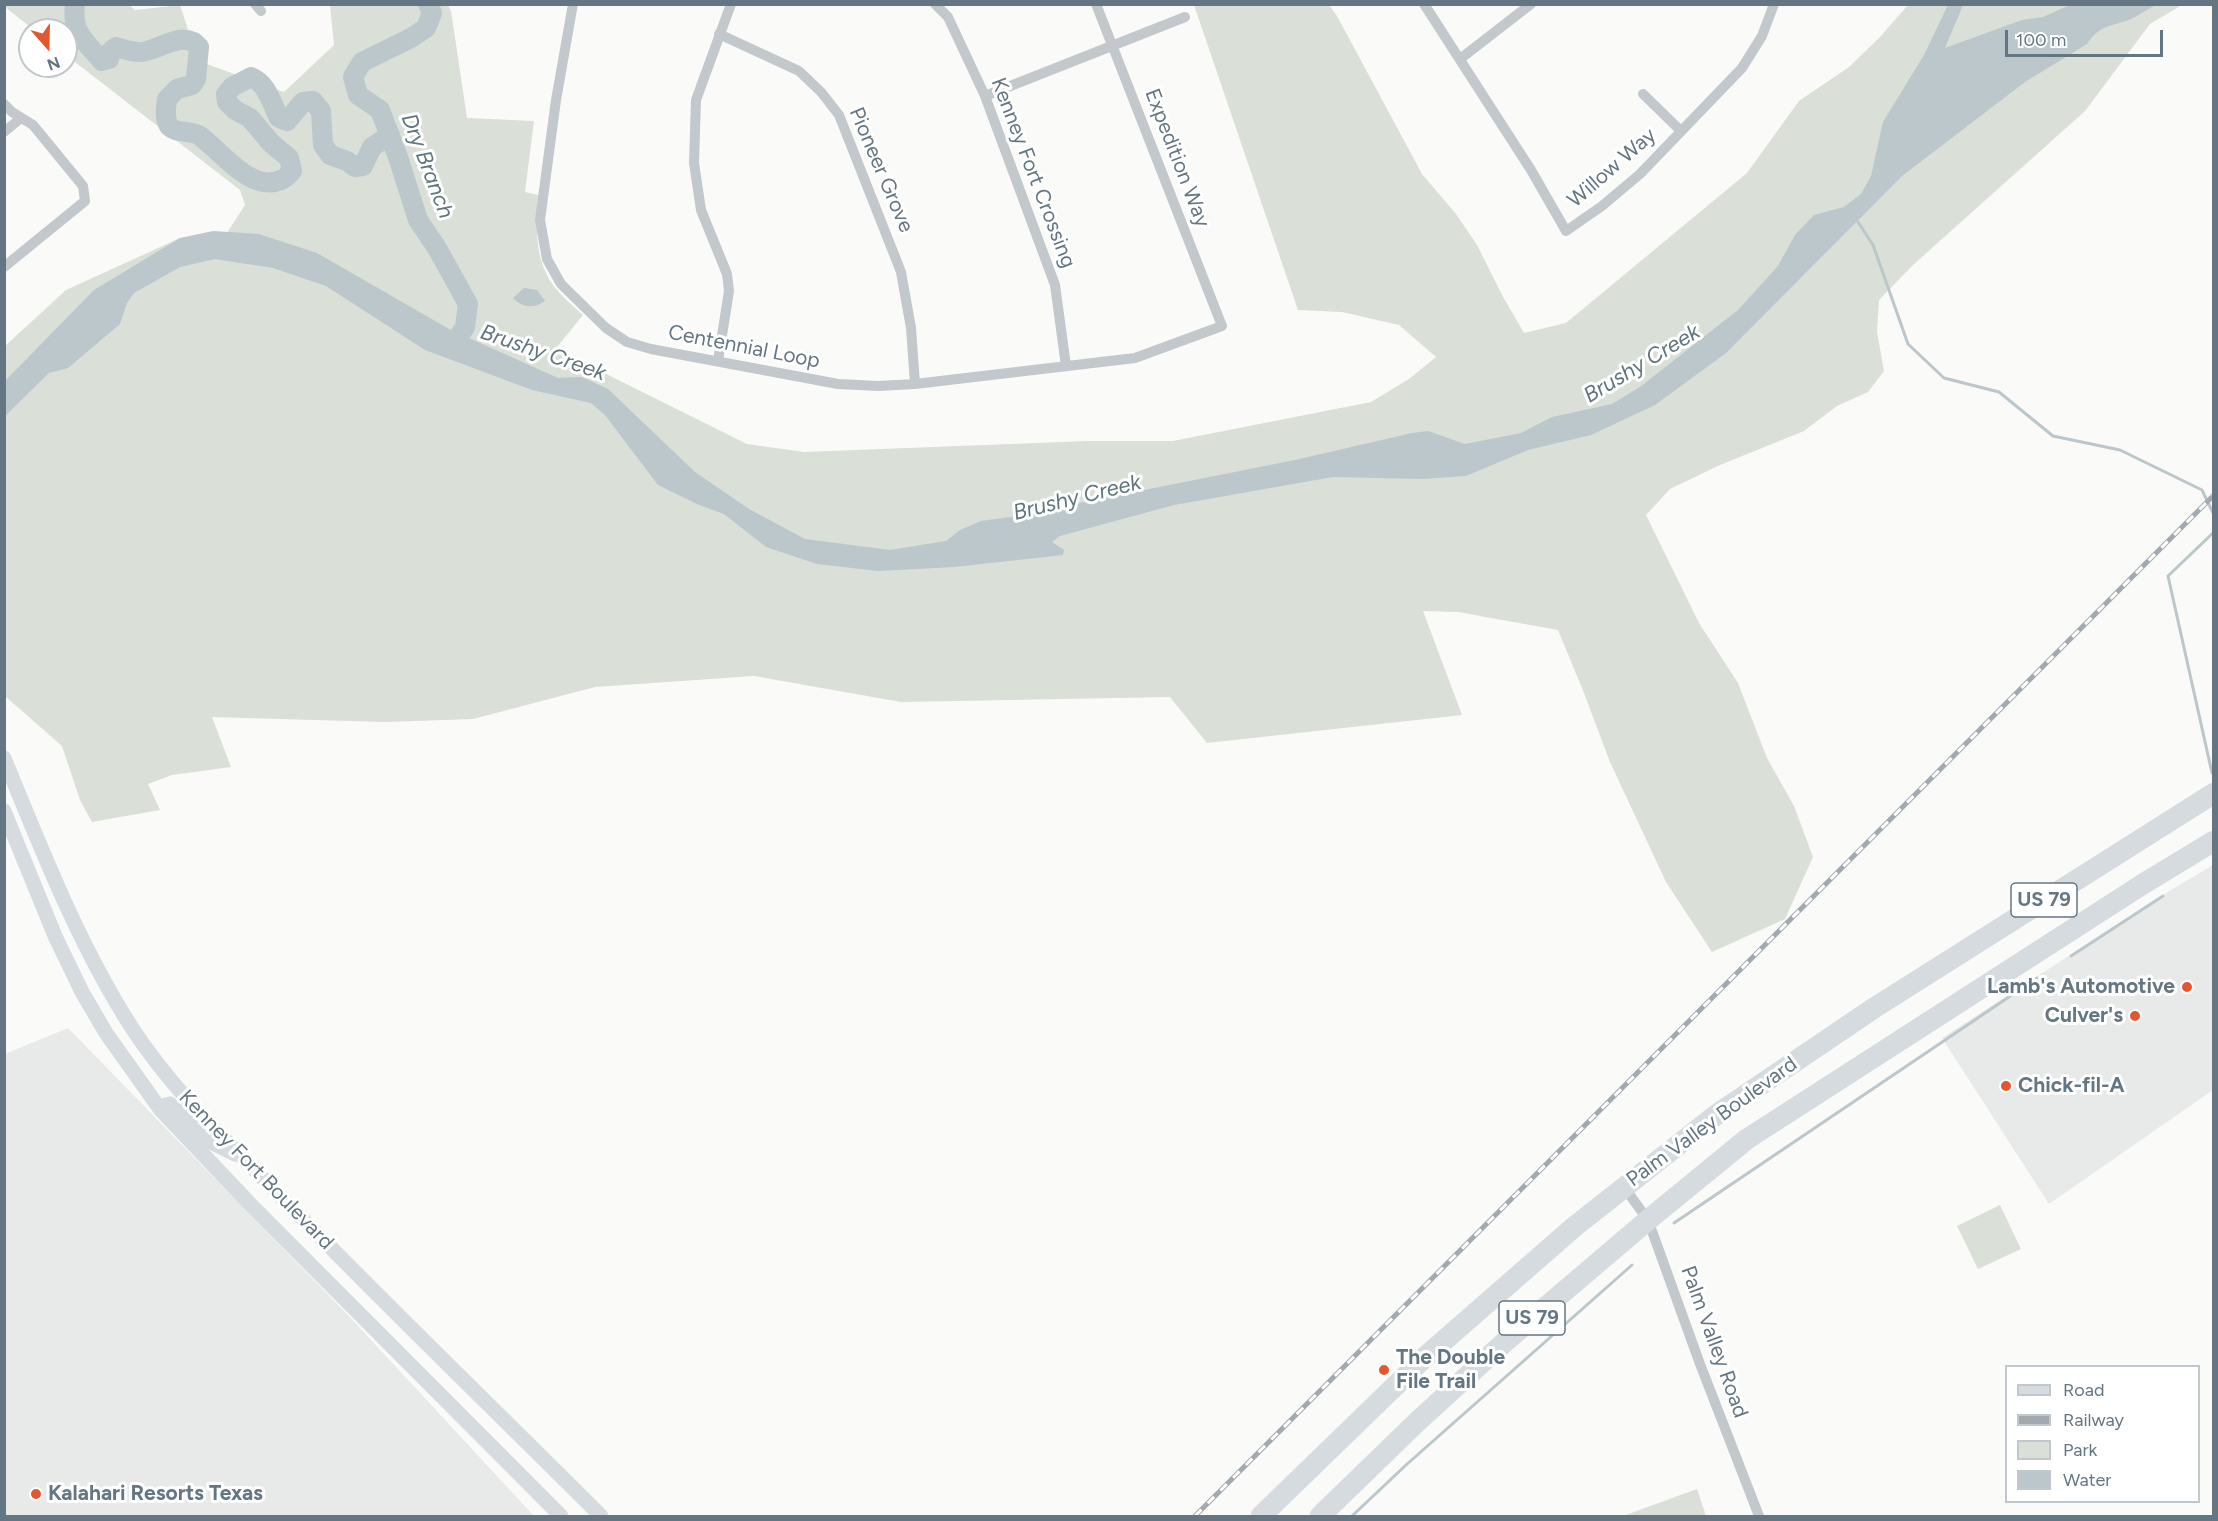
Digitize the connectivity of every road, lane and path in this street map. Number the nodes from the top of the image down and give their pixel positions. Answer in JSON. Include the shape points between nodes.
{"nodes":[{"id":1,"x":573,"y":4,"type":"edge"},
{"id":2,"x":731,"y":4,"type":"edge"},
{"id":3,"x":935,"y":4,"type":"edge"},
{"id":4,"x":1096,"y":4,"type":"edge"},
{"id":5,"x":1424,"y":4,"type":"edge"},
{"id":6,"x":1531,"y":4,"type":"edge"},
{"id":7,"x":1774,"y":4,"type":"edge"},
{"id":8,"x":1185,"y":17,"type":"dead end"},
{"id":9,"x":719,"y":34,"type":"junction"},
{"id":10,"x":1112,"y":45,"type":"junction"},
{"id":11,"x":1460,"y":59,"type":"junction"},
{"id":12,"x":1643,"y":93,"type":"dead end"},
{"id":13,"x":985,"y":96,"type":"junction"},
{"id":14,"x":4,"y":104,"type":"edge"},
{"id":15,"x":21,"y":118,"type":"junction"},
{"id":16,"x":1681,"y":131,"type":"junction"},
{"id":17,"x":4,"y":132,"type":"edge"},
{"id":18,"x":4,"y":267,"type":"edge"},
{"id":19,"x":1222,"y":327,"type":"joint"},
{"id":20,"x":718,"y":361,"type":"junction"},
{"id":21,"x":1066,"y":366,"type":"junction"},
{"id":22,"x":915,"y":384,"type":"junction"},
{"id":23,"x":4,"y":758,"type":"edge"},
{"id":24,"x":2214,"y":793,"type":"edge"},
{"id":25,"x":6,"y":815,"type":"edge"},
{"id":26,"x":2214,"y":841,"type":"edge"},
{"id":27,"x":160,"y":1109,"type":"junction"},
{"id":28,"x":245,"y":1160,"type":"junction"},
{"id":29,"x":1624,"y":1187,"type":"junction"},
{"id":30,"x":1648,"y":1220,"type":"junction"},
{"id":31,"x":561,"y":1516,"type":"edge"},
{"id":32,"x":601,"y":1516,"type":"edge"},
{"id":33,"x":1261,"y":1516,"type":"edge"},
{"id":34,"x":1320,"y":1516,"type":"edge"},
{"id":35,"x":1759,"y":1516,"type":"edge"}],
"edges":[{"from":1,"to":20,"type":"street","name":"Centennial Loop","via":[[540,220],[547,259],[561,284],[606,328],[627,342]]},
{"from":2,"to":9,"type":"street"},
{"from":3,"to":13,"type":"street","name":"Kenney Fort Crossing","via":[[948,17]]},
{"from":4,"to":10,"type":"street","name":"Expedition Way"},
{"from":5,"to":11,"type":"street","name":"Willow Way"},
{"from":6,"to":11,"type":"street"},
{"from":7,"to":16,"type":"street","name":"Willow Way","via":[[1762,36],[1742,68]]},
{"from":8,"to":10,"type":"street"},
{"from":9,"to":20,"type":"street","via":[[696,100],[694,163],[701,210],[727,274],[727,309]]},
{"from":9,"to":22,"type":"street","name":"Pioneer Grove","via":[[798,71],[839,115],[901,272]]},
{"from":10,"to":13,"type":"street"},
{"from":10,"to":19,"type":"street","name":"Expedition Way"},
{"from":11,"to":16,"type":"street","name":"Willow Way","via":[[1566,231],[1640,174]]},
{"from":12,"to":16,"type":"street"},
{"from":13,"to":21,"type":"street","name":"Kenney Fort Crossing","via":[[1055,285]]},
{"from":14,"to":15,"type":"street"},
{"from":15,"to":17,"type":"street"},
{"from":15,"to":18,"type":"street","via":[[33,125],[82,186],[85,201]]},
{"from":19,"to":21,"type":"street","name":"Centennial Loop","via":[[1135,358]]},
{"from":20,"to":22,"type":"street","name":"Centennial Loop","via":[[838,384]]},
{"from":21,"to":22,"type":"street","name":"Centennial Loop"},
{"from":23,"to":28,"type":"main road","name":"Kenney Fort Boulevard","via":[[103,981],[173,1084]]},
{"from":24,"to":29,"type":"highway","name":"Palm Valley Boulevard","number":"US 79","via":[[1865,1015],[1716,1115]]},
{"from":25,"to":27,"type":"main road","name":"Kenney Fort Boulevard","via":[[82,992]]},
{"from":26,"to":30,"type":"highway","name":"Palm Valley Boulevard","number":"US 79","via":[[1747,1139]]},
{"from":27,"to":28,"type":"main road","via":[[166,1105],[176,1108],[205,1139]]},
{"from":27,"to":31,"type":"main road","name":"Kenney Fort Boulevard"},
{"from":28,"to":32,"type":"main road","name":"Kenney Fort Boulevard"},
{"from":29,"to":30,"type":"street","name":"Palm Valley Road"},
{"from":29,"to":33,"type":"highway","name":"Palm Valley Boulevard","number":"US 79","via":[[1424,1358]]},
{"from":30,"to":34,"type":"highway","name":"Palm Valley Boulevard","number":"US 79","via":[[1475,1368]]},
{"from":30,"to":35,"type":"street","name":"Palm Valley Road"}]}
